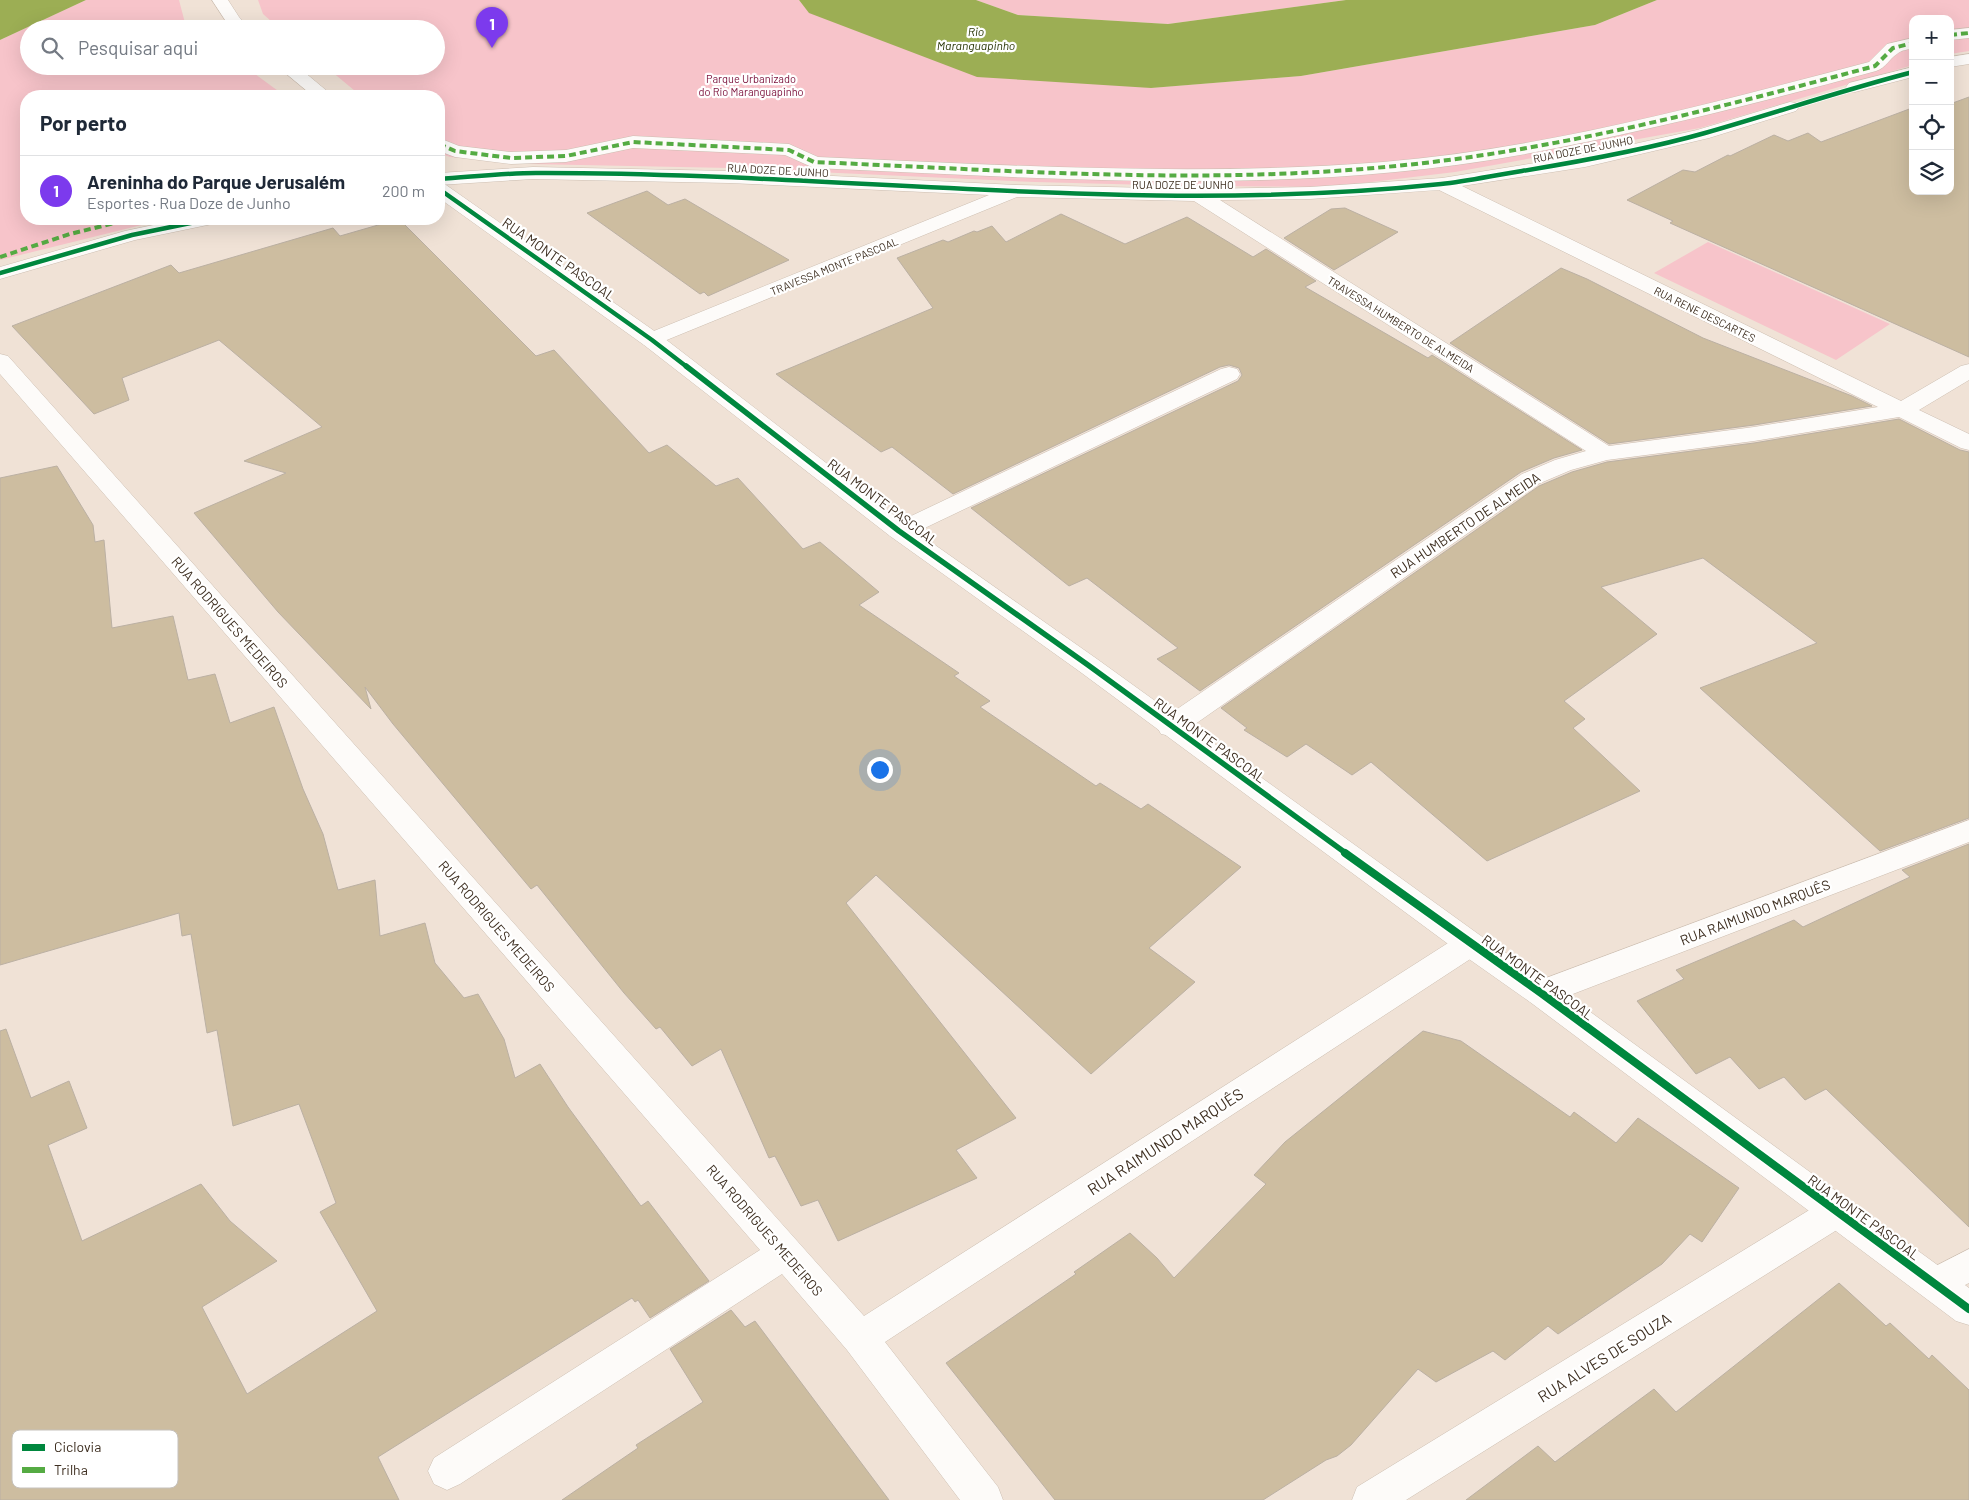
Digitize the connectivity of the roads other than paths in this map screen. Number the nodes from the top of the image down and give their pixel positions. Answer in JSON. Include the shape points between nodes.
{"nodes":[{"id":1,"x":220,"y":0,"type":"edge"},
{"id":2,"x":232,"y":20,"type":"edge"},
{"id":3,"x":1969,"y":33,"type":"edge"},
{"id":4,"x":1954,"y":35,"type":"edge"},
{"id":5,"x":1909,"y":44,"type":"edge"},
{"id":6,"x":1969,"y":59,"type":"edge"},
{"id":7,"x":1954,"y":61,"type":"edge"},
{"id":8,"x":1909,"y":73,"type":"edge"},
{"id":9,"x":297,"y":75,"type":"edge"},
{"id":10,"x":316,"y":90,"type":"edge"},
{"id":11,"x":445,"y":147,"type":"edge"},
{"id":12,"x":445,"y":179,"type":"edge"},
{"id":13,"x":1442,"y":184,"type":"junction"},
{"id":14,"x":1016,"y":191,"type":"junction"},
{"id":15,"x":445,"y":192,"type":"edge"},
{"id":16,"x":1198,"y":195,"type":"junction"},
{"id":17,"x":107,"y":225,"type":"edge"},
{"id":18,"x":181,"y":225,"type":"edge"},
{"id":19,"x":0,"y":257,"type":"edge"},
{"id":20,"x":0,"y":273,"type":"edge"},
{"id":21,"x":652,"y":340,"type":"junction"},
{"id":22,"x":0,"y":361,"type":"edge"},
{"id":23,"x":1969,"y":372,"type":"edge"},
{"id":24,"x":1229,"y":374,"type":"dead end"},
{"id":25,"x":1902,"y":410,"type":"junction"},
{"id":26,"x":1969,"y":443,"type":"edge"},
{"id":27,"x":1605,"y":453,"type":"junction"},
{"id":28,"x":899,"y":531,"type":"junction"},
{"id":29,"x":1171,"y":727,"type":"junction"},
{"id":30,"x":1969,"y":831,"type":"edge"},
{"id":31,"x":1470,"y":944,"type":"junction"},
{"id":32,"x":1541,"y":993,"type":"junction"},
{"id":33,"x":1836,"y":1212,"type":"junction"},
{"id":34,"x":785,"y":1253,"type":"junction"},
{"id":35,"x":1969,"y":1265,"type":"edge"},
{"id":36,"x":1935,"y":1284,"type":"junction"},
{"id":37,"x":1969,"y":1309,"type":"edge"},
{"id":38,"x":860,"y":1338,"type":"junction"},
{"id":39,"x":448,"y":1471,"type":"dead end"},
{"id":40,"x":984,"y":1500,"type":"edge"},
{"id":41,"x":1371,"y":1500,"type":"edge"}],
"edges":[{"from":1,"to":2,"type":"street"},
{"from":3,"to":4,"type":"street"},
{"from":5,"to":11,"type":"street","via":[[1893,48],[1875,66],[1685,116],[1465,158],[1359,168],[1237,175],[1121,175],[814,162],[788,150],[633,142],[566,156],[511,158],[455,151]]},
{"from":6,"to":7,"type":"street"},
{"from":8,"to":13,"type":"street","name":"RUA DOZE DE JUNHO","via":[[1702,134],[1585,160]]},
{"from":9,"to":10,"type":"street"},
{"from":12,"to":14,"type":"street","name":"RUA DOZE DE JUNHO","via":[[552,173],[729,177]]},
{"from":13,"to":16,"type":"street","name":"RUA DOZE DE JUNHO","via":[[1310,193]]},
{"from":13,"to":25,"type":"street","name":"RUA RENE DESCARTES"},
{"from":14,"to":16,"type":"street","name":"RUA DOZE DE JUNHO"},
{"from":14,"to":21,"type":"street","name":"TRAVESSA MONTE PASCOAL"},
{"from":15,"to":21,"type":"street","name":"RUA MONTE PASCOAL"},
{"from":16,"to":27,"type":"street","name":"TRAVESSA HUMBERTO DE ALMEIDA"},
{"from":17,"to":19,"type":"street"},
{"from":18,"to":20,"type":"street","via":[[132,235]]},
{"from":21,"to":28,"type":"street","name":"RUA MONTE PASCOAL"},
{"from":22,"to":34,"type":"street","name":"RUA RODRIGUES MEDEIROS"},
{"from":23,"to":25,"type":"street","name":"RUA HUMBERTO DE ALMEIDA"},
{"from":24,"to":28,"type":"street"},
{"from":25,"to":26,"type":"street","name":"RUA RENE DESCARTES"},
{"from":25,"to":27,"type":"street","name":"RUA HUMBERTO DE ALMEIDA","via":[[1754,434]]},
{"from":27,"to":29,"type":"street","name":"RUA HUMBERTO DE ALMEIDA","via":[[1562,465],[1530,479]]},
{"from":28,"to":29,"type":"street","name":"RUA MONTE PASCOAL"},
{"from":29,"to":31,"type":"street","name":"RUA MONTE PASCOAL"},
{"from":30,"to":32,"type":"street","name":"RUA RAIMUNDO MARQUÊS"},
{"from":31,"to":32,"type":"street","name":"RUA MONTE PASCOAL"},
{"from":31,"to":38,"type":"street","name":"RUA RAIMUNDO MARQUÊS"},
{"from":32,"to":33,"type":"street","name":"RUA MONTE PASCOAL"},
{"from":33,"to":36,"type":"street","name":"RUA MONTE PASCOAL"},
{"from":33,"to":41,"type":"street","name":"RUA ALVES DE SOUZA"},
{"from":34,"to":38,"type":"street","name":"RUA RODRIGUES MEDEIROS"},
{"from":34,"to":39,"type":"street"},
{"from":35,"to":36,"type":"street"},
{"from":36,"to":37,"type":"street","name":"RUA MONTE PASCOAL"},
{"from":38,"to":40,"type":"street","name":"RUA RODRIGUES MEDEIROS"}]}
